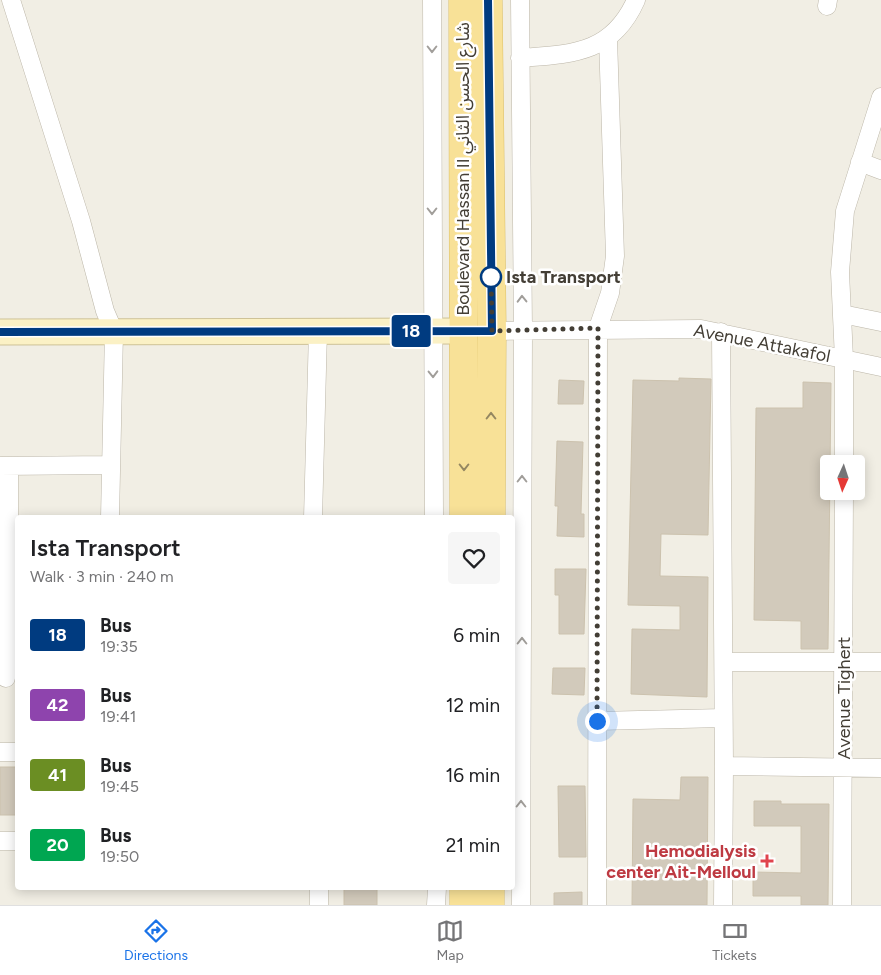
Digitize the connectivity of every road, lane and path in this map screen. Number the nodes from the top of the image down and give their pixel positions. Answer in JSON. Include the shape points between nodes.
{"nodes":[{"id":1,"x":11,"y":0,"type":"edge"},
{"id":2,"x":432,"y":0,"type":"edge"},
{"id":3,"x":462,"y":0,"type":"edge"},
{"id":4,"x":488,"y":0,"type":"edge"},
{"id":5,"x":520,"y":0,"type":"edge"},
{"id":6,"x":636,"y":0,"type":"edge"},
{"id":7,"x":608,"y":38,"type":"junction"},
{"id":8,"x":520,"y":58,"type":"junction"},
{"id":9,"x":881,"y":97,"type":"edge"},
{"id":10,"x":860,"y":162,"type":"junction"},
{"id":11,"x":881,"y":170,"type":"edge"},
{"id":12,"x":842,"y":314,"type":"junction"},
{"id":13,"x":881,"y":322,"type":"edge"},
{"id":14,"x":598,"y":328,"type":"junction"},
{"id":15,"x":318,"y":331,"type":"junction"},
{"id":16,"x":432,"y":331,"type":"junction"},
{"id":17,"x":464,"y":331,"type":"junction"},
{"id":18,"x":492,"y":331,"type":"junction"},
{"id":19,"x":523,"y":331,"type":"junction"},
{"id":20,"x":0,"y":332,"type":"edge"},
{"id":21,"x":114,"y":332,"type":"junction"},
{"id":22,"x":721,"y":332,"type":"junction"},
{"id":23,"x":844,"y":359,"type":"junction"},
{"id":24,"x":881,"y":366,"type":"edge"},
{"id":25,"x":844,"y":455,"type":"edge"},
{"id":26,"x":110,"y":465,"type":"junction"},
{"id":27,"x":4,"y":466,"type":"edge"},
{"id":28,"x":844,"y":500,"type":"edge"},
{"id":29,"x":110,"y":515,"type":"edge"},
{"id":30,"x":313,"y":515,"type":"edge"},
{"id":31,"x":434,"y":515,"type":"edge"},
{"id":32,"x":464,"y":515,"type":"edge"},
{"id":33,"x":491,"y":515,"type":"edge"},
{"id":34,"x":9,"y":618,"type":"edge"},
{"id":35,"x":724,"y":662,"type":"junction"},
{"id":36,"x":844,"y":662,"type":"junction"},
{"id":37,"x":881,"y":662,"type":"edge"},
{"id":38,"x":8,"y":678,"type":"edge"},
{"id":39,"x":723,"y":718,"type":"junction"},
{"id":40,"x":597,"y":721,"type":"junction"},
{"id":41,"x":0,"y":752,"type":"edge"},
{"id":42,"x":15,"y":752,"type":"edge"},
{"id":43,"x":724,"y":766,"type":"junction"},
{"id":44,"x":843,"y":768,"type":"junction"},
{"id":45,"x":881,"y":768,"type":"edge"},
{"id":46,"x":0,"y":841,"type":"edge"},
{"id":47,"x":15,"y":841,"type":"edge"},
{"id":48,"x":319,"y":890,"type":"edge"},
{"id":49,"x":437,"y":890,"type":"edge"},
{"id":50,"x":464,"y":890,"type":"edge"},
{"id":51,"x":490,"y":890,"type":"edge"},
{"id":52,"x":319,"y":905,"type":"edge"},
{"id":53,"x":436,"y":905,"type":"edge"},
{"id":54,"x":464,"y":905,"type":"edge"},
{"id":55,"x":490,"y":905,"type":"edge"},
{"id":56,"x":521,"y":905,"type":"edge"},
{"id":57,"x":597,"y":905,"type":"edge"},
{"id":58,"x":723,"y":905,"type":"edge"},
{"id":59,"x":842,"y":905,"type":"edge"}],
"edges":[{"from":1,"to":21,"type":"street"},
{"from":2,"to":16,"type":"street","one_way":true},
{"from":3,"to":17,"type":"main road","name":"Boulevard Hassan II شارع الحسن الثاني"},
{"from":4,"to":18,"type":"main road","name":"Boulevard Hassan II شارع الحسن الثاني"},
{"from":5,"to":8,"type":"street"},
{"from":6,"to":7,"type":"street","via":[[627,20]]},
{"from":7,"to":8,"type":"street","via":[[575,54]]},
{"from":7,"to":14,"type":"street","via":[[615,256],[610,293]]},
{"from":19,"to":8,"type":"street","one_way":true},
{"from":9,"to":10,"type":"street"},
{"from":10,"to":11,"type":"street"},
{"from":10,"to":12,"type":"street","via":[[845,211],[840,272]]},
{"from":12,"to":13,"type":"street"},
{"from":12,"to":23,"type":"street"},
{"from":14,"to":19,"type":"street","name":"Avenue Attakafol"},
{"from":14,"to":22,"type":"street","name":"Avenue Attakafol"},
{"from":14,"to":40,"type":"street"},
{"from":15,"to":16,"type":"street"},
{"from":15,"to":21,"type":"street"},
{"from":15,"to":30,"type":"street"},
{"from":16,"to":17,"type":"street"},
{"from":16,"to":31,"type":"street","one_way":true},
{"from":17,"to":18,"type":"main road"},
{"from":17,"to":32,"type":"main road","name":"Boulevard Hassan II شارع الحسن الثاني","one_way":true},
{"from":18,"to":19,"type":"street","name":"Avenue Attakafol"},
{"from":33,"to":18,"type":"main road","name":"Boulevard Hassan II شارع الحسن الثاني","one_way":true},
{"from":56,"to":19,"type":"street","one_way":true},
{"from":20,"to":21,"type":"street"},
{"from":21,"to":26,"type":"street"},
{"from":22,"to":23,"type":"street","name":"Avenue Attakafol"},
{"from":22,"to":35,"type":"street"},
{"from":23,"to":24,"type":"street","name":"Avenue Attakafol"},
{"from":23,"to":25,"type":"street"},
{"from":26,"to":27,"type":"street"},
{"from":26,"to":29,"type":"street"},
{"from":27,"to":34,"type":"street"},
{"from":28,"to":36,"type":"street","name":"Avenue Tighert"},
{"from":34,"to":38,"type":"street"},
{"from":35,"to":36,"type":"street"},
{"from":35,"to":39,"type":"street"},
{"from":36,"to":37,"type":"street"},
{"from":36,"to":44,"type":"street","name":"Avenue Tighert"},
{"from":39,"to":40,"type":"street"},
{"from":39,"to":43,"type":"street"},
{"from":40,"to":57,"type":"street"},
{"from":41,"to":42,"type":"street"},
{"from":43,"to":44,"type":"street"},
{"from":43,"to":58,"type":"street"},
{"from":44,"to":45,"type":"street"},
{"from":44,"to":59,"type":"street","name":"Avenue Tighert"},
{"from":46,"to":47,"type":"street"},
{"from":48,"to":52,"type":"street"},
{"from":49,"to":53,"type":"street"},
{"from":50,"to":54,"type":"main road"},
{"from":51,"to":55,"type":"main road"}]}
